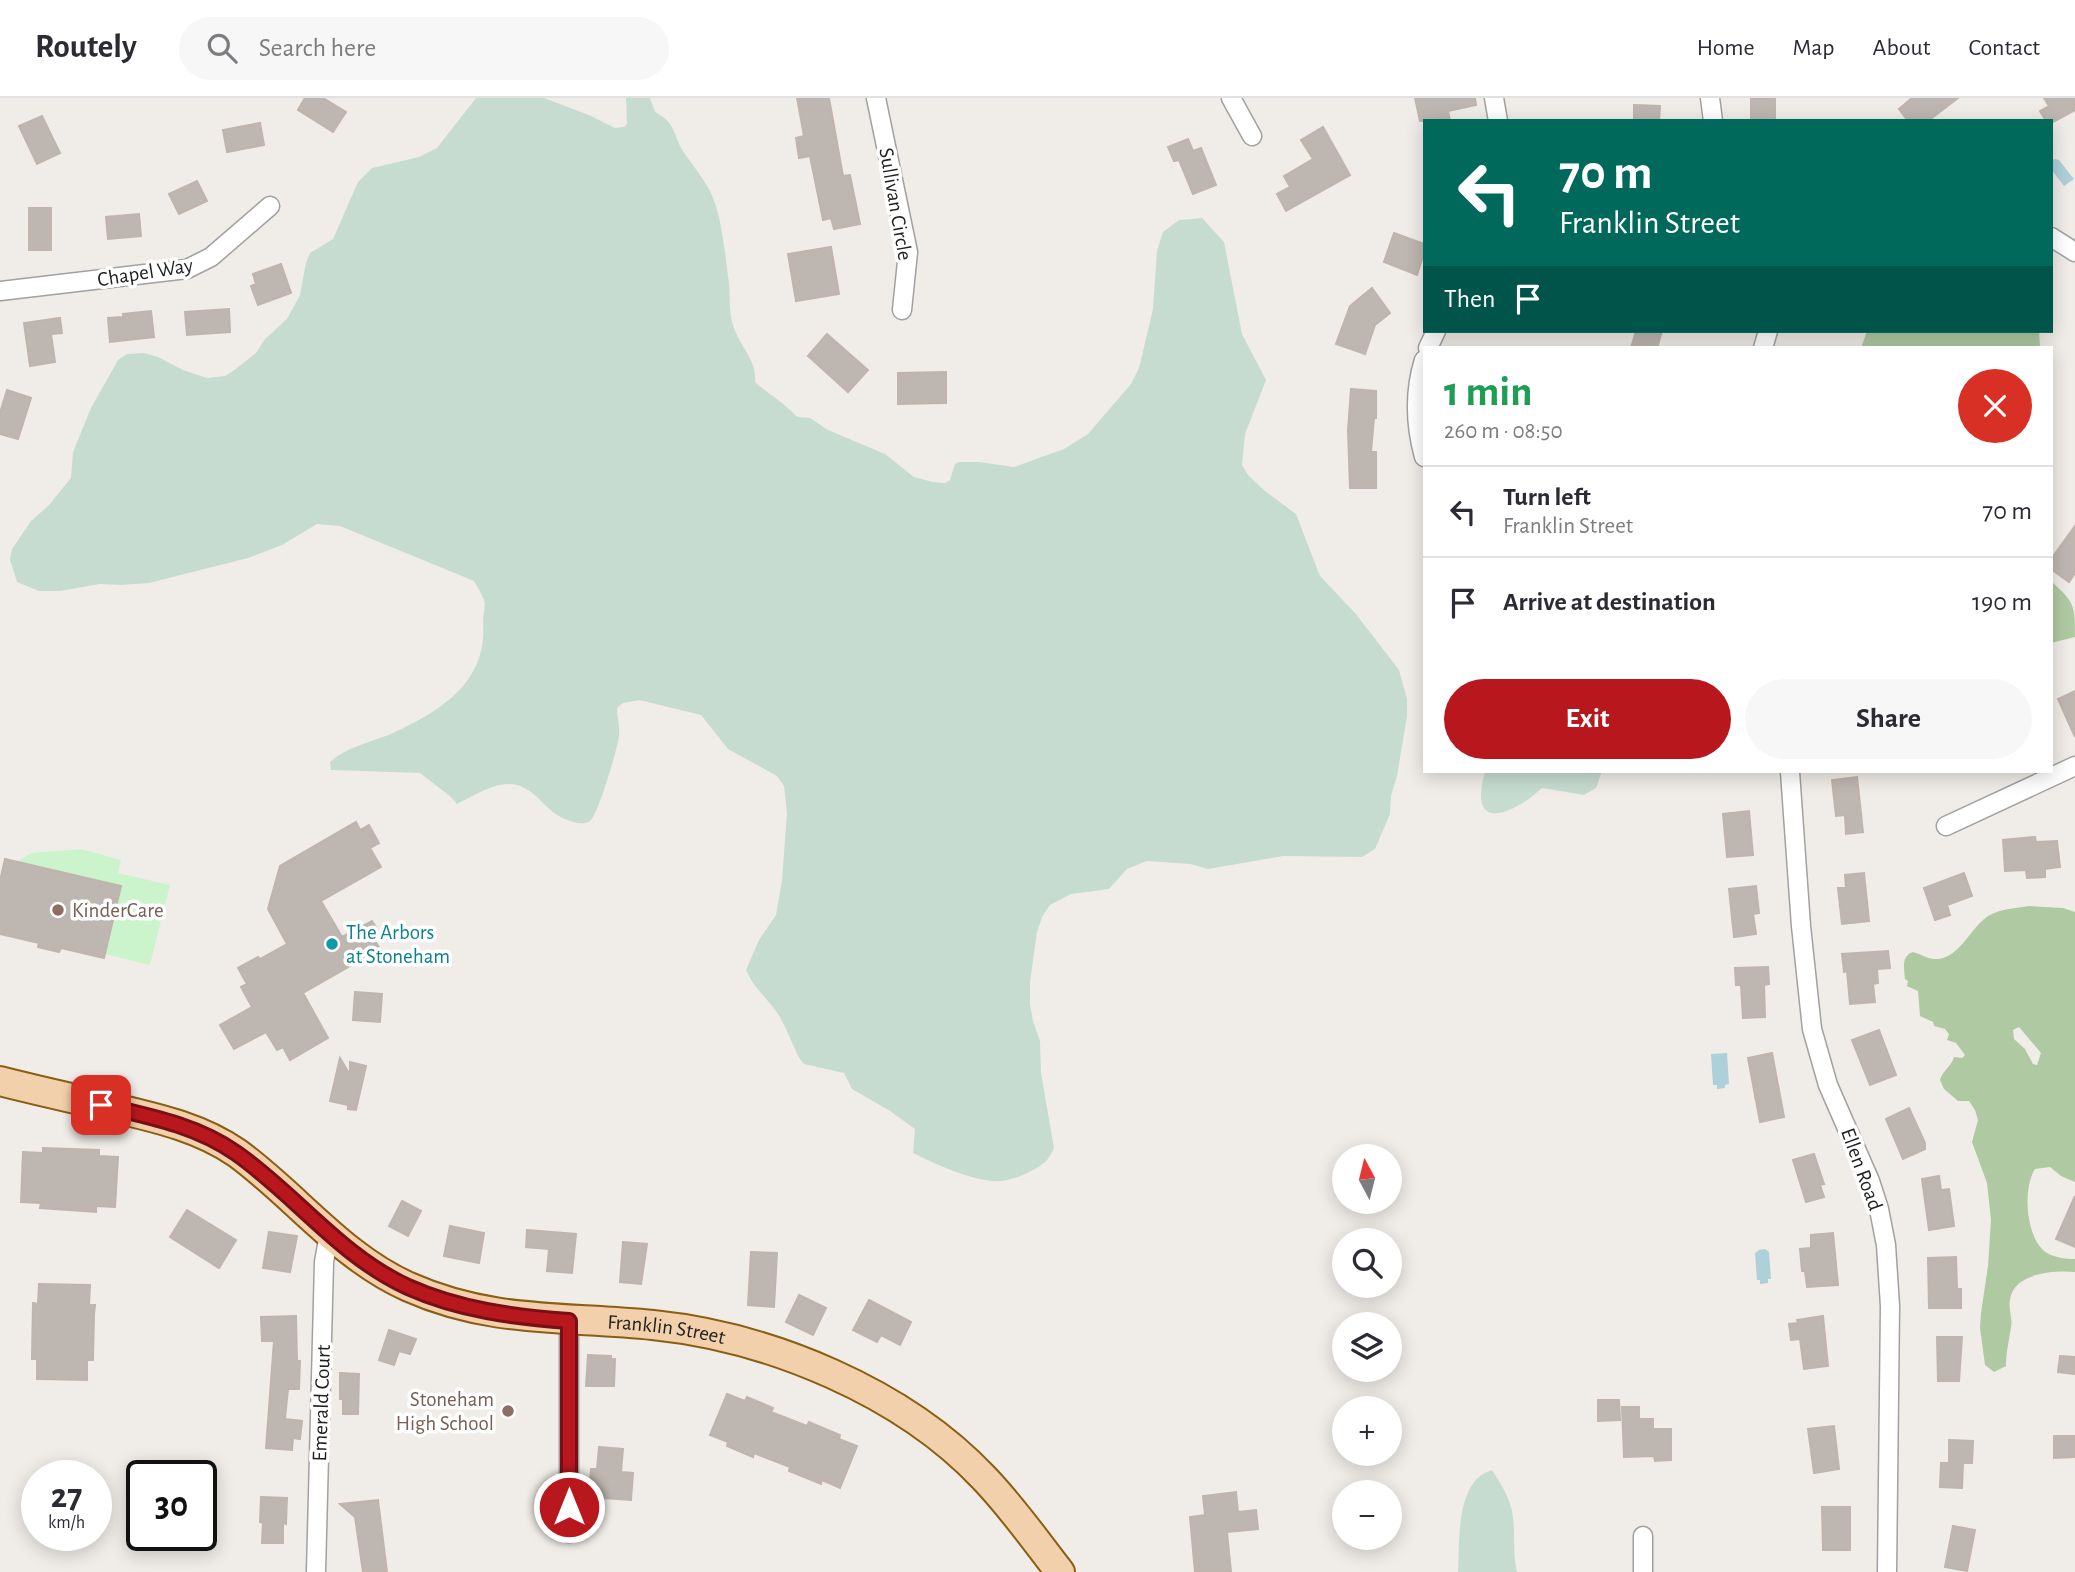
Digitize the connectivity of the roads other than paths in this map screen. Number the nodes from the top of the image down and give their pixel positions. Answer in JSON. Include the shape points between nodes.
{"nodes":[{"id":1,"x":876,"y":98,"type":"edge"},
{"id":2,"x":1231,"y":98,"type":"edge"},
{"id":3,"x":1494,"y":98,"type":"edge"},
{"id":4,"x":1710,"y":98,"type":"edge"},
{"id":5,"x":1498,"y":119,"type":"edge"},
{"id":6,"x":1713,"y":119,"type":"edge"},
{"id":7,"x":1252,"y":136,"type":"dead end"},
{"id":8,"x":270,"y":206,"type":"dead end"},
{"id":9,"x":2053,"y":238,"type":"edge"},
{"id":10,"x":2075,"y":253,"type":"edge"},
{"id":11,"x":0,"y":290,"type":"edge"},
{"id":12,"x":902,"y":310,"type":"dead end"},
{"id":13,"x":1423,"y":365,"type":"edge"},
{"id":14,"x":1423,"y":453,"type":"edge"},
{"id":15,"x":2075,"y":766,"type":"edge"},
{"id":16,"x":1790,"y":773,"type":"edge"},
{"id":17,"x":1946,"y":826,"type":"dead end"},
{"id":18,"x":0,"y":1081,"type":"edge"},
{"id":19,"x":329,"y":1234,"type":"junction"},
{"id":20,"x":569,"y":1321,"type":"junction"},
{"id":21,"x":569,"y":1534,"type":"dead end"},
{"id":22,"x":1643,"y":1536,"type":"dead end"},
{"id":23,"x":316,"y":1572,"type":"edge"},
{"id":24,"x":1060,"y":1572,"type":"edge"},
{"id":25,"x":1643,"y":1572,"type":"edge"},
{"id":26,"x":1887,"y":1572,"type":"edge"}],
"edges":[{"from":1,"to":12,"type":"street","name":"Sullivan Circle","via":[[907,247]]},
{"from":2,"to":7,"type":"street"},
{"from":3,"to":5,"type":"street"},
{"from":4,"to":6,"type":"street"},
{"from":8,"to":11,"type":"street","name":"Chapel Way","via":[[211,257],[187,270]]},
{"from":9,"to":10,"type":"street"},
{"from":13,"to":14,"type":"street","via":[[1417,407]]},
{"from":15,"to":17,"type":"street"},
{"from":16,"to":26,"type":"street","name":"Ellen Road","via":[[1812,1029],[1828,1086],[1873,1188],[1885,1245],[1890,1306]]},
{"from":18,"to":19,"type":"main road","name":"Franklin Street","via":[[199,1132],[252,1165]]},
{"from":19,"to":20,"type":"main road","name":"Franklin Street","via":[[408,1287],[489,1312]]},
{"from":19,"to":23,"type":"street","name":"Emerald Court","via":[[324,1262]]},
{"from":20,"to":21,"type":"street"},
{"from":20,"to":24,"type":"main road","name":"Franklin Street","via":[[653,1325],[727,1339],[793,1359],[871,1394],[909,1416],[966,1460]]},
{"from":22,"to":25,"type":"street"}]}
